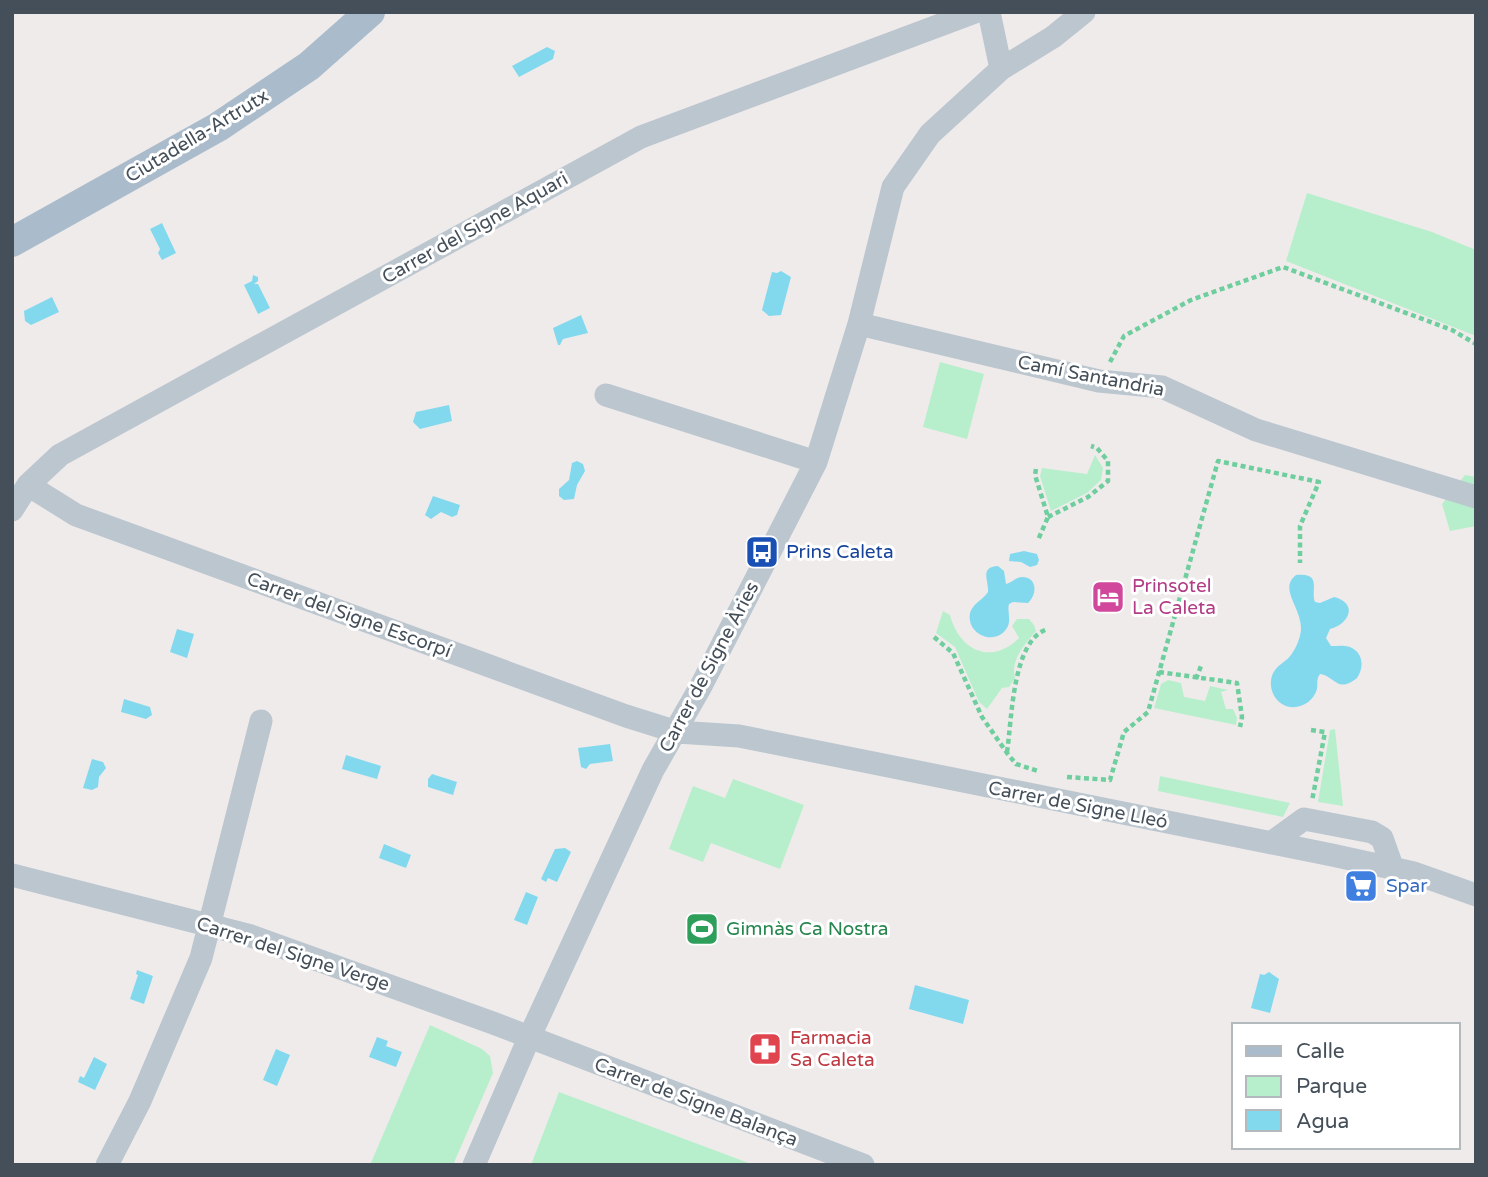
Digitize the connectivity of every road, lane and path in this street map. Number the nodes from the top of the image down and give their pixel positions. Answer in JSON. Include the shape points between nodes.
{"nodes":[{"id":1,"x":370,"y":12,"type":"edge"},
{"id":2,"x":975,"y":12,"type":"edge"},
{"id":3,"x":989,"y":12,"type":"edge"},
{"id":4,"x":1084,"y":12,"type":"edge"},
{"id":5,"x":1000,"y":69,"type":"junction"},
{"id":6,"x":12,"y":242,"type":"edge"},
{"id":7,"x":859,"y":324,"type":"junction"},
{"id":8,"x":1476,"y":344,"type":"edge"},
{"id":9,"x":1099,"y":381,"type":"junction"},
{"id":10,"x":606,"y":395,"type":"dead end"},
{"id":11,"x":1091,"y":446,"type":"dead end"},
{"id":12,"x":816,"y":462,"type":"junction"},
{"id":13,"x":1036,"y":469,"type":"dead end"},
{"id":14,"x":28,"y":485,"type":"junction"},
{"id":15,"x":1476,"y":496,"type":"edge"},
{"id":16,"x":12,"y":510,"type":"edge"},
{"id":17,"x":1048,"y":517,"type":"junction"},
{"id":18,"x":1038,"y":540,"type":"dead end"},
{"id":19,"x":1300,"y":563,"type":"dead end"},
{"id":20,"x":1048,"y":629,"type":"dead end"},
{"id":21,"x":934,"y":637,"type":"dead end"},
{"id":22,"x":1201,"y":666,"type":"dead end"},
{"id":23,"x":1159,"y":672,"type":"junction"},
{"id":24,"x":1196,"y":679,"type":"junction"},
{"id":25,"x":261,"y":721,"type":"dead end"},
{"id":26,"x":1241,"y":727,"type":"dead end"},
{"id":27,"x":1311,"y":730,"type":"dead end"},
{"id":28,"x":677,"y":732,"type":"junction"},
{"id":29,"x":1007,"y":753,"type":"junction"},
{"id":30,"x":1040,"y":772,"type":"dead end"},
{"id":31,"x":1063,"y":777,"type":"dead end"},
{"id":32,"x":1311,"y":805,"type":"dead end"},
{"id":33,"x":1271,"y":843,"type":"junction"},
{"id":34,"x":1393,"y":869,"type":"junction"},
{"id":35,"x":12,"y":875,"type":"edge"},
{"id":36,"x":1476,"y":895,"type":"edge"},
{"id":37,"x":210,"y":925,"type":"junction"},
{"id":38,"x":529,"y":1038,"type":"junction"},
{"id":39,"x":107,"y":1165,"type":"edge"},
{"id":40,"x":474,"y":1165,"type":"edge"},
{"id":41,"x":863,"y":1165,"type":"edge"}],
"edges":[{"from":1,"to":6,"type":"main road","name":"Ciutadella-Artrutx","via":[[309,66],[218,127]]},
{"from":2,"to":14,"type":"street","name":"Carrer del Signe Aquari","via":[[641,137],[60,455]]},
{"from":3,"to":5,"type":"street"},
{"from":4,"to":5,"type":"street","name":"Carrer de Signe Àries"},
{"from":5,"to":7,"type":"street","name":"Carrer de Signe Àries","via":[[930,134],[892,187]]},
{"from":7,"to":9,"type":"street","name":"Camí Santandria"},
{"from":7,"to":12,"type":"street","name":"Carrer de Signe Àries"},
{"from":8,"to":9,"type":"path","via":[[1452,330],[1283,267],[1191,300],[1124,336]]},
{"from":9,"to":15,"type":"street","name":"Camí Santandria","via":[[1162,387],[1256,430]]},
{"from":10,"to":12,"type":"street"},
{"from":11,"to":17,"type":"path","via":[[1108,461],[1108,481]]},
{"from":12,"to":28,"type":"street","name":"Carrer de Signe Àries"},
{"from":13,"to":17,"type":"path"},
{"from":14,"to":16,"type":"street","name":"Carrer del Signe Aquari"},
{"from":14,"to":28,"type":"street","name":"Carrer del Signe Escorpí","via":[[76,515]]},
{"from":17,"to":18,"type":"path"},
{"from":19,"to":23,"type":"path","via":[[1300,526],[1319,482],[1218,461]]},
{"from":20,"to":29,"type":"path","via":[[1039,632],[1023,654]]},
{"from":21,"to":29,"type":"path","via":[[953,653],[982,717]]},
{"from":22,"to":24,"type":"path"},
{"from":23,"to":24,"type":"path"},
{"from":23,"to":31,"type":"path","via":[[1148,712],[1124,732],[1110,780]]},
{"from":24,"to":26,"type":"path","via":[[1237,684]]},
{"from":25,"to":37,"type":"street"},
{"from":27,"to":32,"type":"path","via":[[1325,732]]},
{"from":28,"to":33,"type":"street","name":"Carrer de Signe Lleó","via":[[739,736]]},
{"from":28,"to":38,"type":"street","name":"Carrer de Signe Àries","via":[[653,771]]},
{"from":29,"to":30,"type":"path","via":[[1016,764]]},
{"from":33,"to":34,"type":"street","name":"Carrer de Signe Lleó"},
{"from":33,"to":34,"type":"street","via":[[1304,820],[1372,832],[1382,838]]},
{"from":34,"to":36,"type":"street","name":"Carrer de Signe Lleó"},
{"from":35,"to":37,"type":"street","name":"Carrer del Signe Verge"},
{"from":37,"to":38,"type":"street","name":"Carrer del Signe Verge"},
{"from":37,"to":39,"type":"street","via":[[201,958],[140,1101]]},
{"from":38,"to":40,"type":"street","name":"Carrer de Signe Àries"},
{"from":38,"to":41,"type":"street","name":"Carrer de Signe Balança"}]}
